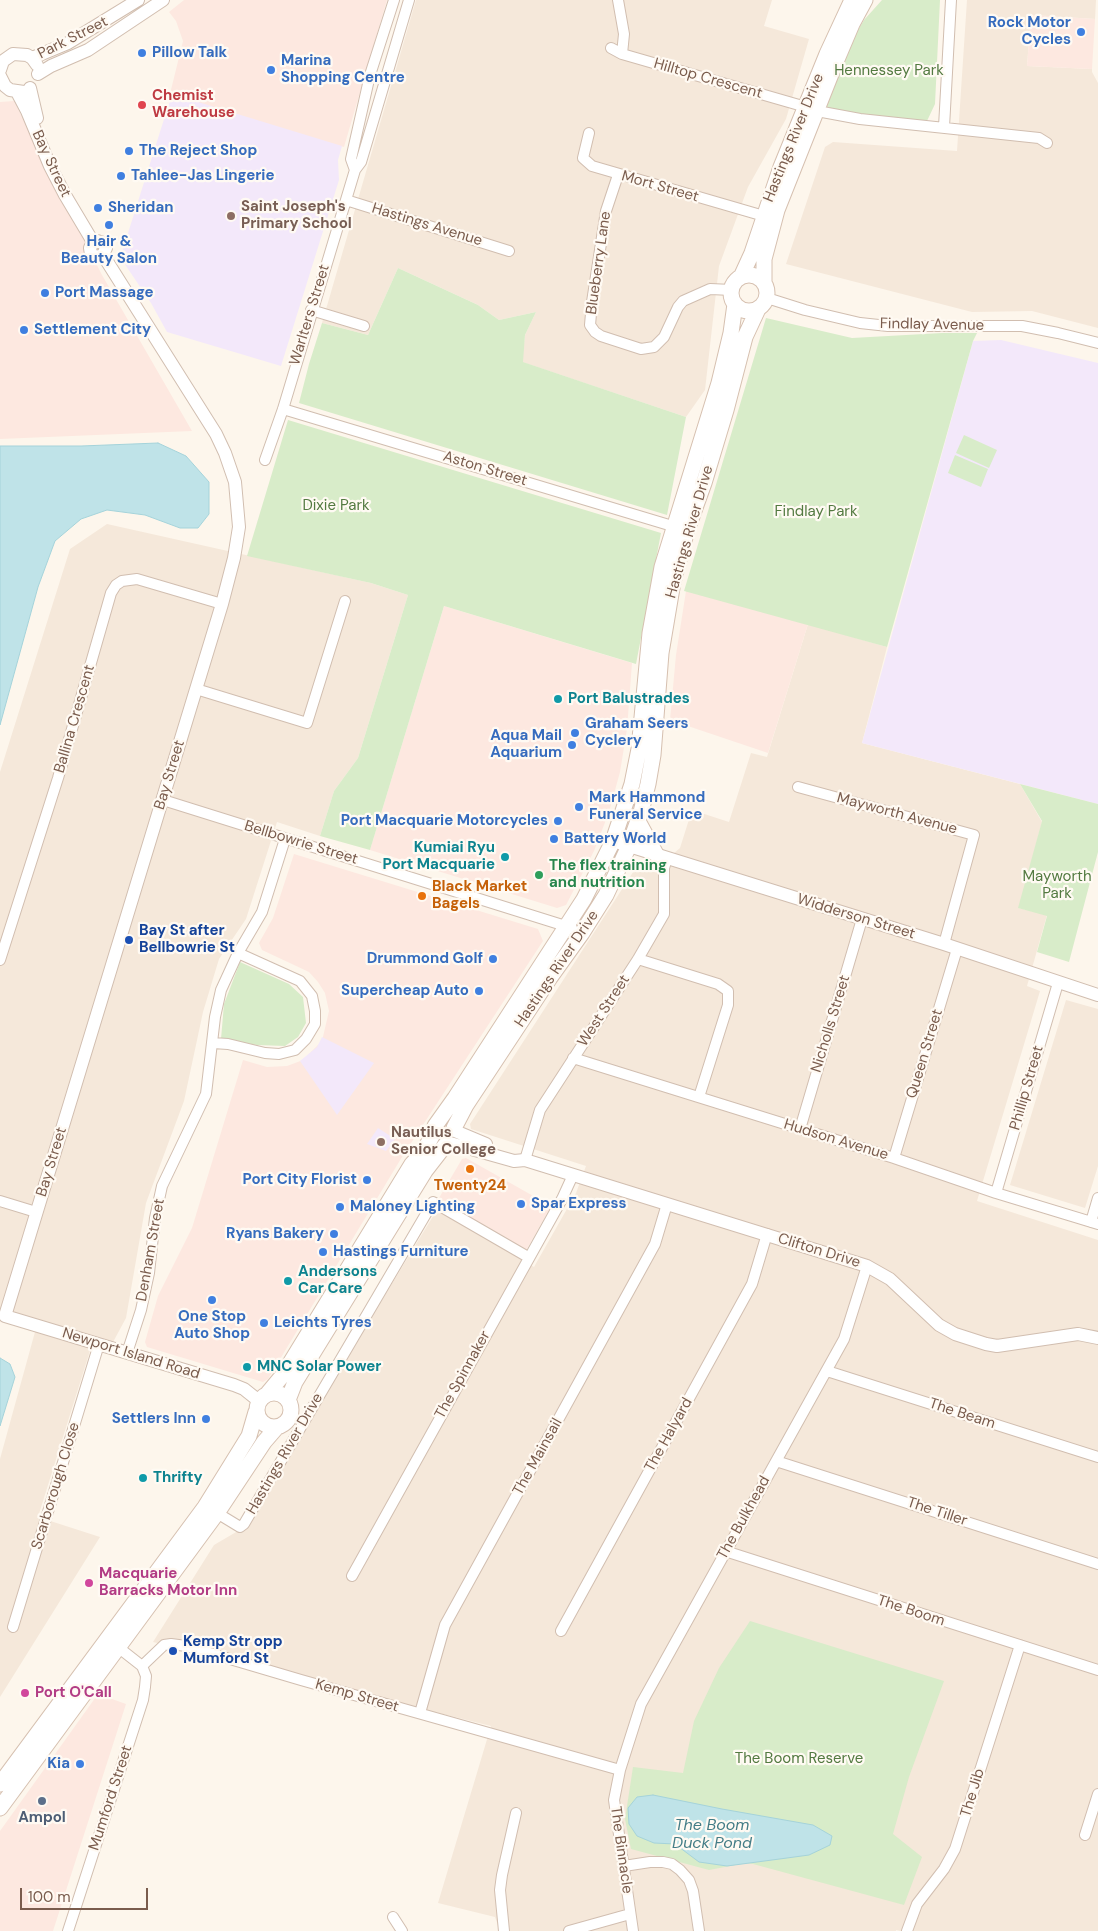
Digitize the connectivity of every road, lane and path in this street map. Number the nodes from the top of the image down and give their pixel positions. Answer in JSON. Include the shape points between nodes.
{"nodes":[{"id":1,"x":138,"y":0,"type":"edge"},
{"id":2,"x":163,"y":0,"type":"edge"},
{"id":3,"x":394,"y":0,"type":"edge"},
{"id":4,"x":409,"y":0,"type":"edge"},
{"id":5,"x":618,"y":0,"type":"edge"},
{"id":6,"x":852,"y":0,"type":"edge"},
{"id":7,"x":865,"y":0,"type":"edge"},
{"id":8,"x":952,"y":0,"type":"edge"},
{"id":9,"x":612,"y":48,"type":"dead end"},
{"id":10,"x":622,"y":54,"type":"junction"},
{"id":11,"x":32,"y":58,"type":"junction"},
{"id":12,"x":0,"y":68,"type":"edge"},
{"id":13,"x":38,"y":74,"type":"junction"},
{"id":14,"x":2,"y":83,"type":"edge"},
{"id":15,"x":30,"y":88,"type":"junction"},
{"id":16,"x":17,"y":92,"type":"junction"},
{"id":17,"x":812,"y":109,"type":"junction"},
{"id":18,"x":944,"y":127,"type":"junction"},
{"id":19,"x":589,"y":133,"type":"dead end"},
{"id":20,"x":1047,"y":143,"type":"dead end"},
{"id":21,"x":354,"y":170,"type":"junction"},
{"id":22,"x":618,"y":175,"type":"junction"},
{"id":23,"x":346,"y":200,"type":"junction"},
{"id":24,"x":764,"y":216,"type":"junction"},
{"id":25,"x":91,"y":238,"type":"junction"},
{"id":26,"x":509,"y":251,"type":"dead end"},
{"id":27,"x":764,"y":282,"type":"junction"},
{"id":28,"x":736,"y":290,"type":"junction"},
{"id":29,"x":762,"y":303,"type":"junction"},
{"id":30,"x":311,"y":310,"type":"junction"},
{"id":31,"x":364,"y":326,"type":"dead end"},
{"id":32,"x":1098,"y":343,"type":"edge"},
{"id":33,"x":283,"y":409,"type":"junction"},
{"id":34,"x":265,"y":460,"type":"dead end"},
{"id":35,"x":680,"y":528,"type":"junction"},
{"id":36,"x":345,"y":601,"type":"dead end"},
{"id":37,"x":222,"y":604,"type":"junction"},
{"id":38,"x":196,"y":689,"type":"junction"},
{"id":39,"x":798,"y":787,"type":"dead end"},
{"id":40,"x":163,"y":800,"type":"junction"},
{"id":41,"x":638,"y":821,"type":"junction"},
{"id":42,"x":285,"y":839,"type":"junction"},
{"id":43,"x":613,"y":841,"type":"junction"},
{"id":44,"x":629,"y":846,"type":"junction"},
{"id":45,"x":662,"y":856,"type":"junction"},
{"id":46,"x":862,"y":919,"type":"junction"},
{"id":47,"x":567,"y":925,"type":"junction"},
{"id":48,"x":582,"y":933,"type":"junction"},
{"id":49,"x":944,"y":944,"type":"junction"},
{"id":50,"x":957,"y":949,"type":"junction"},
{"id":51,"x":238,"y":953,"type":"junction"},
{"id":52,"x":638,"y":959,"type":"junction"},
{"id":53,"x":0,"y":960,"type":"edge"},
{"id":54,"x":1058,"y":983,"type":"junction"},
{"id":55,"x":1098,"y":996,"type":"edge"},
{"id":56,"x":213,"y":1043,"type":"junction"},
{"id":57,"x":574,"y":1058,"type":"junction"},
{"id":58,"x":699,"y":1097,"type":"junction"},
{"id":59,"x":435,"y":1129,"type":"junction"},
{"id":60,"x":800,"y":1129,"type":"junction"},
{"id":61,"x":451,"y":1137,"type":"junction"},
{"id":62,"x":894,"y":1158,"type":"junction"},
{"id":63,"x":525,"y":1160,"type":"junction"},
{"id":64,"x":573,"y":1175,"type":"junction"},
{"id":65,"x":996,"y":1193,"type":"junction"},
{"id":66,"x":1098,"y":1198,"type":"edge"},
{"id":67,"x":0,"y":1201,"type":"edge"},
{"id":68,"x":667,"y":1204,"type":"junction"},
{"id":69,"x":36,"y":1212,"type":"junction"},
{"id":70,"x":1094,"y":1223,"type":"edge"},
{"id":71,"x":767,"y":1234,"type":"junction"},
{"id":72,"x":528,"y":1257,"type":"junction"},
{"id":73,"x":867,"y":1266,"type":"junction"},
{"id":74,"x":2,"y":1315,"type":"edge"},
{"id":75,"x":1098,"y":1338,"type":"edge"},
{"id":76,"x":99,"y":1344,"type":"junction"},
{"id":77,"x":127,"y":1353,"type":"junction"},
{"id":78,"x":827,"y":1371,"type":"junction"},
{"id":79,"x":288,"y":1400,"type":"junction"},
{"id":80,"x":261,"y":1402,"type":"junction"},
{"id":81,"x":276,"y":1427,"type":"junction"},
{"id":82,"x":1098,"y":1457,"type":"edge"},
{"id":83,"x":776,"y":1461,"type":"junction"},
{"id":84,"x":218,"y":1513,"type":"junction"},
{"id":85,"x":725,"y":1551,"type":"junction"},
{"id":86,"x":1098,"y":1564,"type":"edge"},
{"id":87,"x":352,"y":1576,"type":"dead end"},
{"id":88,"x":13,"y":1628,"type":"dead end"},
{"id":89,"x":561,"y":1631,"type":"dead end"},
{"id":90,"x":113,"y":1643,"type":"junction"},
{"id":91,"x":1020,"y":1645,"type":"junction"},
{"id":92,"x":142,"y":1666,"type":"junction"},
{"id":93,"x":1098,"y":1670,"type":"edge"},
{"id":94,"x":420,"y":1713,"type":"junction"},
{"id":95,"x":620,"y":1770,"type":"junction"},
{"id":96,"x":0,"y":1784,"type":"edge"},
{"id":97,"x":1098,"y":1794,"type":"edge"},
{"id":98,"x":0,"y":1808,"type":"edge"},
{"id":99,"x":516,"y":1813,"type":"dead end"},
{"id":100,"x":1085,"y":1835,"type":"dead end"},
{"id":101,"x":624,"y":1866,"type":"junction"},
{"id":102,"x":630,"y":1914,"type":"junction"},
{"id":103,"x":393,"y":1917,"type":"dead end"},
{"id":104,"x":68,"y":1931,"type":"edge"},
{"id":105,"x":402,"y":1931,"type":"edge"},
{"id":106,"x":504,"y":1931,"type":"edge"},
{"id":107,"x":569,"y":1931,"type":"edge"},
{"id":108,"x":633,"y":1931,"type":"edge"},
{"id":109,"x":699,"y":1931,"type":"edge"},
{"id":110,"x":907,"y":1931,"type":"edge"}],
"edges":[{"from":1,"to":11,"type":"street","name":"Park Street","via":[[68,43]]},
{"from":2,"to":13,"type":"street","name":"Park Street","via":[[88,50]]},
{"from":3,"to":21,"type":"street","name":"Warlters Street","via":[[370,75],[351,159]]},
{"from":4,"to":21,"type":"street","name":"Warlters Street","via":[[361,162]]},
{"from":5,"to":10,"type":"street","via":[[624,34]]},
{"from":6,"to":17,"type":"main road","name":"Hastings River Drive","via":[[827,54]]},
{"from":7,"to":17,"type":"main road","name":"Hastings River Drive"},
{"from":8,"to":18,"type":"street"},
{"from":9,"to":10,"type":"street","name":"Hilltop Crescent"},
{"from":10,"to":17,"type":"street","name":"Hilltop Crescent"},
{"from":11,"to":12,"type":"street","via":[[13,54],[3,61]]},
{"from":11,"to":13,"type":"street"},
{"from":13,"to":15,"type":"street"},
{"from":14,"to":16,"type":"street"},
{"from":15,"to":16,"type":"street"},
{"from":15,"to":25,"type":"street","name":"Bay Street","via":[[38,123]]},
{"from":16,"to":25,"type":"street","name":"Bay Street","via":[[65,195]]},
{"from":17,"to":18,"type":"street","name":"Hilltop Crescent","via":[[860,119]]},
{"from":17,"to":24,"type":"main road","name":"Hastings River Drive","via":[[781,167]]},
{"from":17,"to":27,"type":"main road","name":"Hastings River Drive","via":[[766,250]]},
{"from":18,"to":20,"type":"street","name":"Hilltop Crescent","via":[[1040,138]]},
{"from":19,"to":22,"type":"street","name":"Mort Street","via":[[583,158],[592,166]]},
{"from":21,"to":23,"type":"street","name":"Warlters Street"},
{"from":22,"to":24,"type":"street","name":"Mort Street"},
{"from":22,"to":28,"type":"street","name":"Blueberry Lane","via":[[606,211],[592,302],[590,325],[595,332],[641,349],[654,347],[664,337],[683,301],[710,289]]},
{"from":23,"to":26,"type":"street","name":"Hastings Avenue"},
{"from":23,"to":30,"type":"street","name":"Warlters Street"},
{"from":24,"to":28,"type":"main road","name":"Hastings River Drive"},
{"from":25,"to":37,"type":"street","name":"Bay Street","via":[[103,242],[106,248],[103,255],[216,434],[230,467],[235,482],[238,526],[234,558]]},
{"from":27,"to":28,"type":"main road","via":[[753,276]]},
{"from":27,"to":29,"type":"main road","via":[[767,290]]},
{"from":28,"to":29,"type":"main road","via":[[741,309],[748,311]]},
{"from":28,"to":35,"type":"main road","name":"Hastings River Drive","via":[[731,333]]},
{"from":29,"to":32,"type":"street","name":"Findlay Avenue","via":[[860,323],[1022,326]]},
{"from":29,"to":35,"type":"main road","name":"Hastings River Drive","via":[[745,337],[704,483]]},
{"from":30,"to":31,"type":"street"},
{"from":30,"to":33,"type":"street","name":"Warlters Street"},
{"from":33,"to":34,"type":"street","name":"Warlters Street"},
{"from":33,"to":35,"type":"street","name":"Aston Street"},
{"from":35,"to":41,"type":"main road","name":"Hastings River Drive","via":[[661,653],[653,755]]},
{"from":35,"to":43,"type":"main road","name":"Hastings River Drive","via":[[662,567],[650,633],[637,758]]},
{"from":36,"to":38,"type":"street","via":[[307,723]]},
{"from":37,"to":38,"type":"street","name":"Bay Street"},
{"from":37,"to":53,"type":"street","name":"Ballina Crescent","via":[[137,579],[122,581],[111,593],[58,778]]},
{"from":38,"to":40,"type":"street","name":"Bay Street"},
{"from":39,"to":49,"type":"street","name":"Mayworth Avenue","via":[[974,835]]},
{"from":40,"to":42,"type":"street","name":"Bellbowrie Street"},
{"from":40,"to":69,"type":"street","name":"Bay Street"},
{"from":41,"to":44,"type":"main road","name":"Hastings River Drive"},
{"from":41,"to":45,"type":"main road"},
{"from":42,"to":47,"type":"street","name":"Bellbowrie Street"},
{"from":42,"to":51,"type":"street","name":"Denham Street","via":[[262,912]]},
{"from":43,"to":44,"type":"street","name":"Widderson Street"},
{"from":43,"to":47,"type":"main road","name":"Hastings River Drive"},
{"from":44,"to":45,"type":"street","name":"Widderson Street"},
{"from":44,"to":48,"type":"main road","name":"Hastings River Drive","via":[[606,895]]},
{"from":45,"to":46,"type":"street","name":"Widderson Street"},
{"from":45,"to":52,"type":"street","name":"West Street","via":[[664,914]]},
{"from":46,"to":49,"type":"street","name":"Widderson Street"},
{"from":46,"to":60,"type":"street","name":"Nicholls Street"},
{"from":47,"to":48,"type":"street","name":"Bellbowrie Street"},
{"from":47,"to":59,"type":"main road","name":"Hastings River Drive"},
{"from":48,"to":61,"type":"main road","name":"Hastings River Drive","via":[[466,1105]]},
{"from":49,"to":50,"type":"street","name":"Widderson Street"},
{"from":50,"to":54,"type":"street","name":"Widderson Street"},
{"from":50,"to":62,"type":"street","name":"Queen Street"},
{"from":51,"to":56,"type":"street","name":"Denham Street","via":[[221,990]]},
{"from":51,"to":56,"type":"street","via":[[300,980],[312,996],[315,1024],[295,1050],[279,1054]]},
{"from":52,"to":57,"type":"street","name":"West Street"},
{"from":52,"to":58,"type":"street","via":[[718,984],[728,992],[728,1005]]},
{"from":54,"to":55,"type":"street","name":"Widderson Street"},
{"from":54,"to":65,"type":"street","name":"Phillip Street"},
{"from":56,"to":77,"type":"street","name":"Denham Street","via":[[206,1094],[162,1186],[149,1273]]},
{"from":57,"to":58,"type":"street","name":"Hudson Avenue"},
{"from":57,"to":63,"type":"street","name":"West Street","via":[[540,1110]]},
{"from":58,"to":60,"type":"street","name":"Hudson Avenue"},
{"from":59,"to":61,"type":"main road","via":[[437,1142]]},
{"from":59,"to":61,"type":"main road","via":[[448,1122]]},
{"from":59,"to":80,"type":"main road","name":"Hastings River Drive","via":[[284,1375]]},
{"from":60,"to":62,"type":"street","name":"Hudson Avenue"},
{"from":61,"to":63,"type":"street","name":"Clifton Drive","via":[[517,1153]]},
{"from":61,"to":79,"type":"main road","name":"Hastings River Drive","via":[[425,1171],[295,1382]]},
{"from":62,"to":65,"type":"street","name":"Hudson Avenue"},
{"from":63,"to":64,"type":"street","name":"Clifton Drive"},
{"from":64,"to":68,"type":"street","name":"Clifton Drive"},
{"from":64,"to":72,"type":"street","name":"The Spinnaker"},
{"from":65,"to":70,"type":"street","name":"Hudson Avenue"},
{"from":66,"to":70,"type":"street"},
{"from":67,"to":69,"type":"street"},
{"from":68,"to":71,"type":"street","name":"Clifton Drive"},
{"from":68,"to":94,"type":"street","name":"The Mainsail","via":[[656,1244],[445,1625]]},
{"from":69,"to":74,"type":"street","name":"Bay Street"},
{"from":71,"to":73,"type":"street","name":"Clifton Drive"},
{"from":71,"to":89,"type":"street","name":"The Halyard","via":[[752,1284]]},
{"from":72,"to":84,"type":"street","name":"Hastings River Drive","via":[[433,1202],[244,1524],[240,1526]]},
{"from":72,"to":87,"type":"street","name":"The Spinnaker"},
{"from":73,"to":75,"type":"street","name":"Clifton Drive","via":[[890,1279],[939,1325],[986,1344],[997,1346],[1078,1334]]},
{"from":73,"to":78,"type":"street","name":"The Bulkhead","via":[[844,1339]]},
{"from":74,"to":76,"type":"street","name":"Newport Island Road"},
{"from":76,"to":77,"type":"street","name":"Newport Island Road"},
{"from":76,"to":88,"type":"street","name":"Scarborough Close"},
{"from":77,"to":80,"type":"street","name":"Newport Island Road","via":[[234,1385]]},
{"from":78,"to":82,"type":"street","name":"The Beam"},
{"from":78,"to":83,"type":"street","name":"The Bulkhead"},
{"from":79,"to":80,"type":"main road","via":[[279,1393]]},
{"from":79,"to":81,"type":"main road","via":[[290,1417]]},
{"from":80,"to":81,"type":"main road","via":[[261,1422]]},
{"from":80,"to":90,"type":"main road","name":"Hastings River Drive","via":[[249,1436]]},
{"from":81,"to":84,"type":"main road","name":"Hastings River Drive"},
{"from":83,"to":85,"type":"street","name":"The Bulkhead"},
{"from":83,"to":86,"type":"street","name":"The Tiller"},
{"from":84,"to":90,"type":"main road","name":"Hastings River Drive"},
{"from":85,"to":91,"type":"street","name":"The Boom"},
{"from":85,"to":95,"type":"street","name":"The Bulkhead","via":[[641,1704]]},
{"from":90,"to":92,"type":"street"},
{"from":90,"to":96,"type":"main road","name":"Hastings River Drive"},
{"from":90,"to":98,"type":"main road","name":"Hastings River Drive"},
{"from":91,"to":93,"type":"street","name":"The Boom"},
{"from":91,"to":110,"type":"street","name":"The Jib","via":[[955,1849],[917,1904]]},
{"from":92,"to":94,"type":"street","name":"Kemp Street","via":[[164,1645],[186,1646]]},
{"from":92,"to":104,"type":"street","name":"Mumford Street","via":[[146,1676],[143,1700]]},
{"from":94,"to":95,"type":"street","name":"Kemp Street"},
{"from":95,"to":101,"type":"street","name":"The Binnacle","via":[[614,1800]]},
{"from":97,"to":100,"type":"street"},
{"from":99,"to":106,"type":"street","via":[[500,1890]]},
{"from":101,"to":102,"type":"street","name":"The Binnacle"},
{"from":101,"to":109,"type":"street","via":[[663,1862],[680,1870],[693,1890]]},
{"from":102,"to":107,"type":"street"},
{"from":102,"to":108,"type":"street","name":"The Binnacle"},
{"from":103,"to":105,"type":"street"}]}
